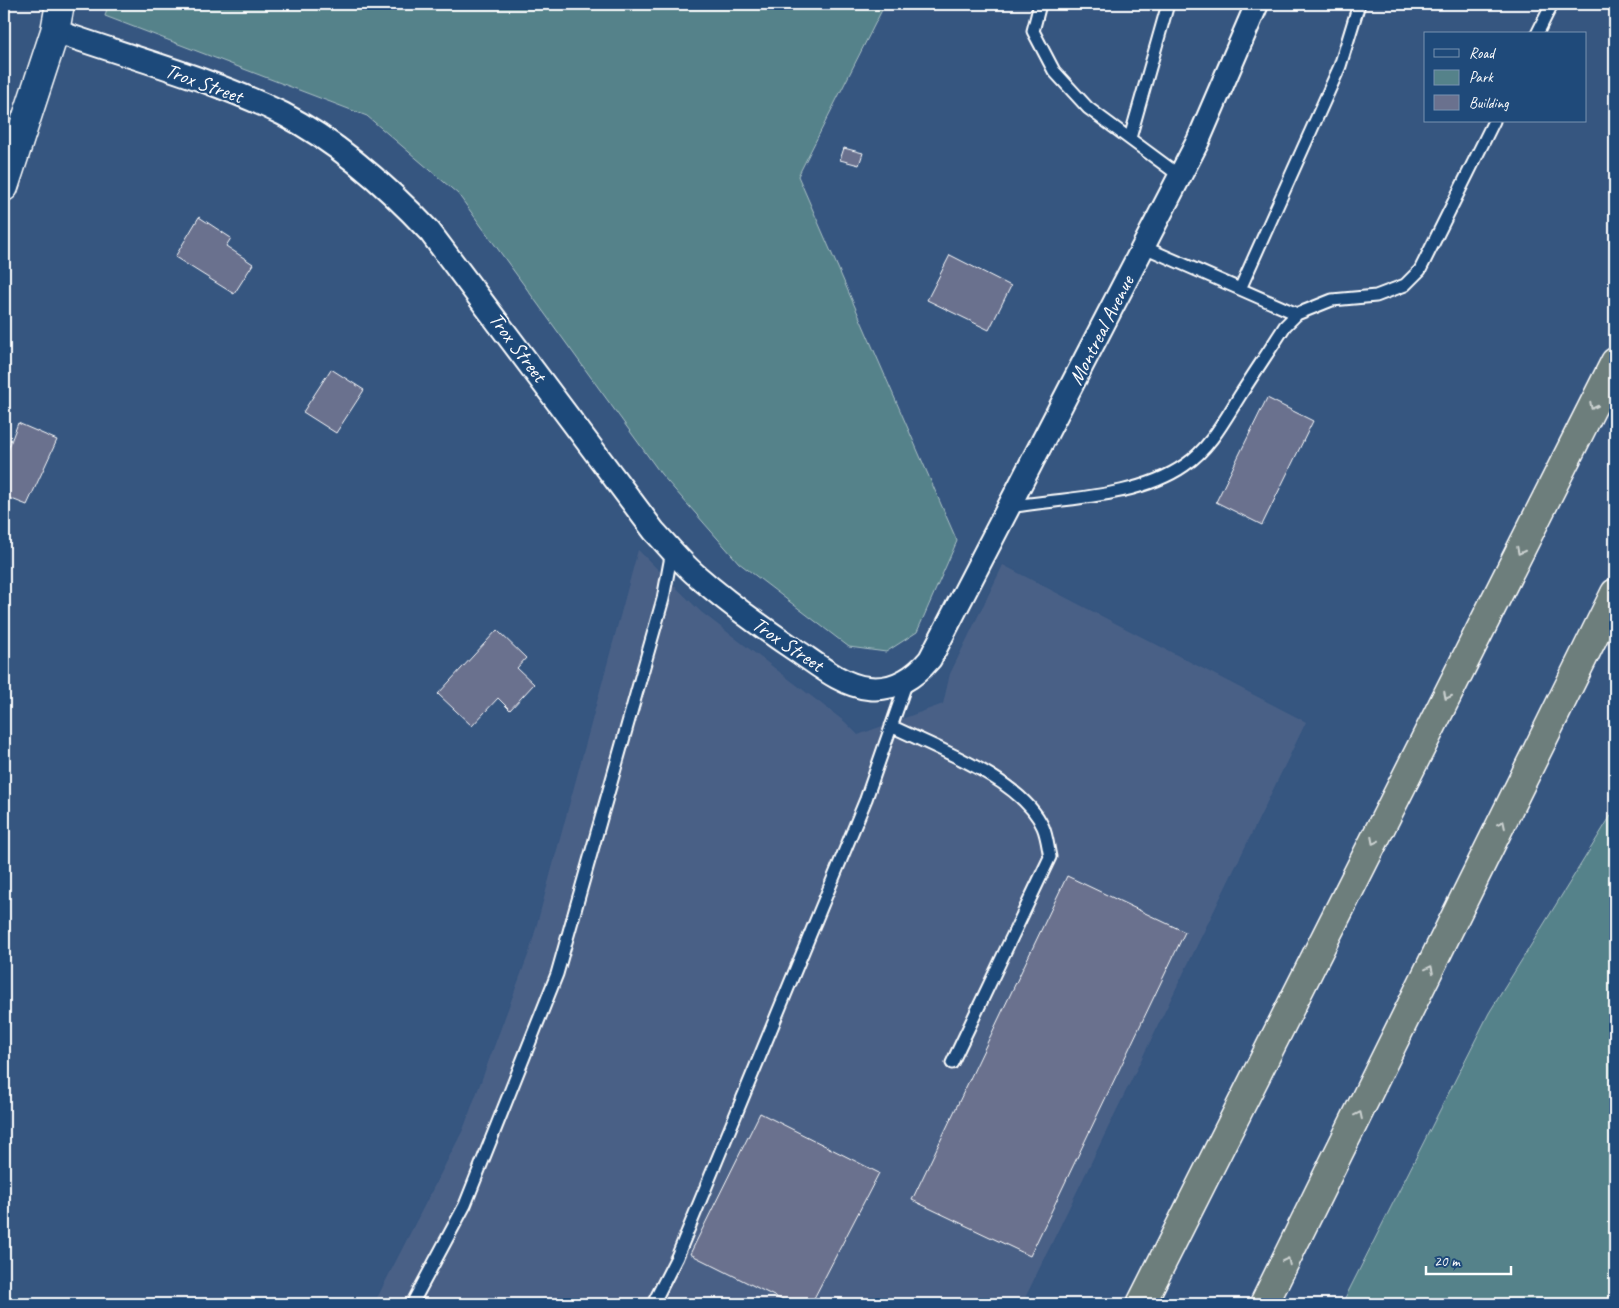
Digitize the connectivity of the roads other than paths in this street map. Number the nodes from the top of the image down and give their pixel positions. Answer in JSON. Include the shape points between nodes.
{"nodes":[{"id":1,"x":60,"y":4,"type":"edge"},
{"id":2,"x":1040,"y":4,"type":"edge"},
{"id":3,"x":1168,"y":4,"type":"edge"},
{"id":4,"x":1257,"y":4,"type":"edge"},
{"id":5,"x":1359,"y":4,"type":"edge"},
{"id":6,"x":1552,"y":4,"type":"edge"},
{"id":7,"x":55,"y":31,"type":"junction"},
{"id":8,"x":1538,"y":32,"type":"edge"},
{"id":9,"x":1494,"y":122,"type":"edge"},
{"id":10,"x":1130,"y":138,"type":"junction"},
{"id":11,"x":1180,"y":176,"type":"junction"},
{"id":12,"x":4,"y":187,"type":"edge"},
{"id":13,"x":1144,"y":247,"type":"junction"},
{"id":14,"x":1240,"y":289,"type":"junction"},
{"id":15,"x":1297,"y":314,"type":"junction"},
{"id":16,"x":1615,"y":362,"type":"edge"},
{"id":17,"x":1008,"y":507,"type":"junction"},
{"id":18,"x":672,"y":551,"type":"junction"},
{"id":19,"x":1615,"y":593,"type":"edge"},
{"id":20,"x":907,"y":681,"type":"junction"},
{"id":21,"x":891,"y":726,"type":"junction"},
{"id":22,"x":952,"y":1063,"type":"dead end"},
{"id":23,"x":412,"y":1304,"type":"edge"},
{"id":24,"x":653,"y":1304,"type":"edge"},
{"id":25,"x":1141,"y":1304,"type":"edge"},
{"id":26,"x":1264,"y":1304,"type":"edge"}],
"edges":[{"from":1,"to":7,"type":"street"},
{"from":2,"to":10,"type":"lane","via":[[1033,31],[1054,71],[1088,108]]},
{"from":3,"to":10,"type":"lane"},
{"from":4,"to":11,"type":"street","name":"Montreal Avenue"},
{"from":5,"to":14,"type":"lane","via":[[1340,66]]},
{"from":6,"to":8,"type":"lane"},
{"from":7,"to":12,"type":"street"},
{"from":7,"to":18,"type":"street","name":"Trox Street","via":[[242,95],[284,115],[343,152],[398,198],[430,232]]},
{"from":9,"to":15,"type":"lane","via":[[1420,270],[1410,280],[1376,296],[1332,300]]},
{"from":10,"to":11,"type":"lane"},
{"from":11,"to":13,"type":"street","name":"Montreal Avenue"},
{"from":13,"to":14,"type":"lane"},
{"from":13,"to":17,"type":"street","name":"Montreal Avenue"},
{"from":14,"to":15,"type":"lane"},
{"from":15,"to":17,"type":"lane","via":[[1285,326],[1212,439],[1186,465],[1138,487],[1083,498]]},
{"from":16,"to":25,"type":"highway","one_way":true},
{"from":17,"to":20,"type":"street","name":"Montreal Avenue","via":[[934,651],[920,671]]},
{"from":18,"to":20,"type":"street","name":"Trox Street","via":[[747,616],[814,663],[852,684],[868,688]]},
{"from":18,"to":23,"type":"lane","via":[[663,599],[558,974],[466,1205]]},
{"from":26,"to":19,"type":"highway","one_way":true},
{"from":20,"to":21,"type":"lane"},
{"from":21,"to":22,"type":"lane","via":[[991,775],[1022,798],[1043,826],[1050,857]]},
{"from":21,"to":24,"type":"lane","via":[[866,799],[677,1258]]}]}
